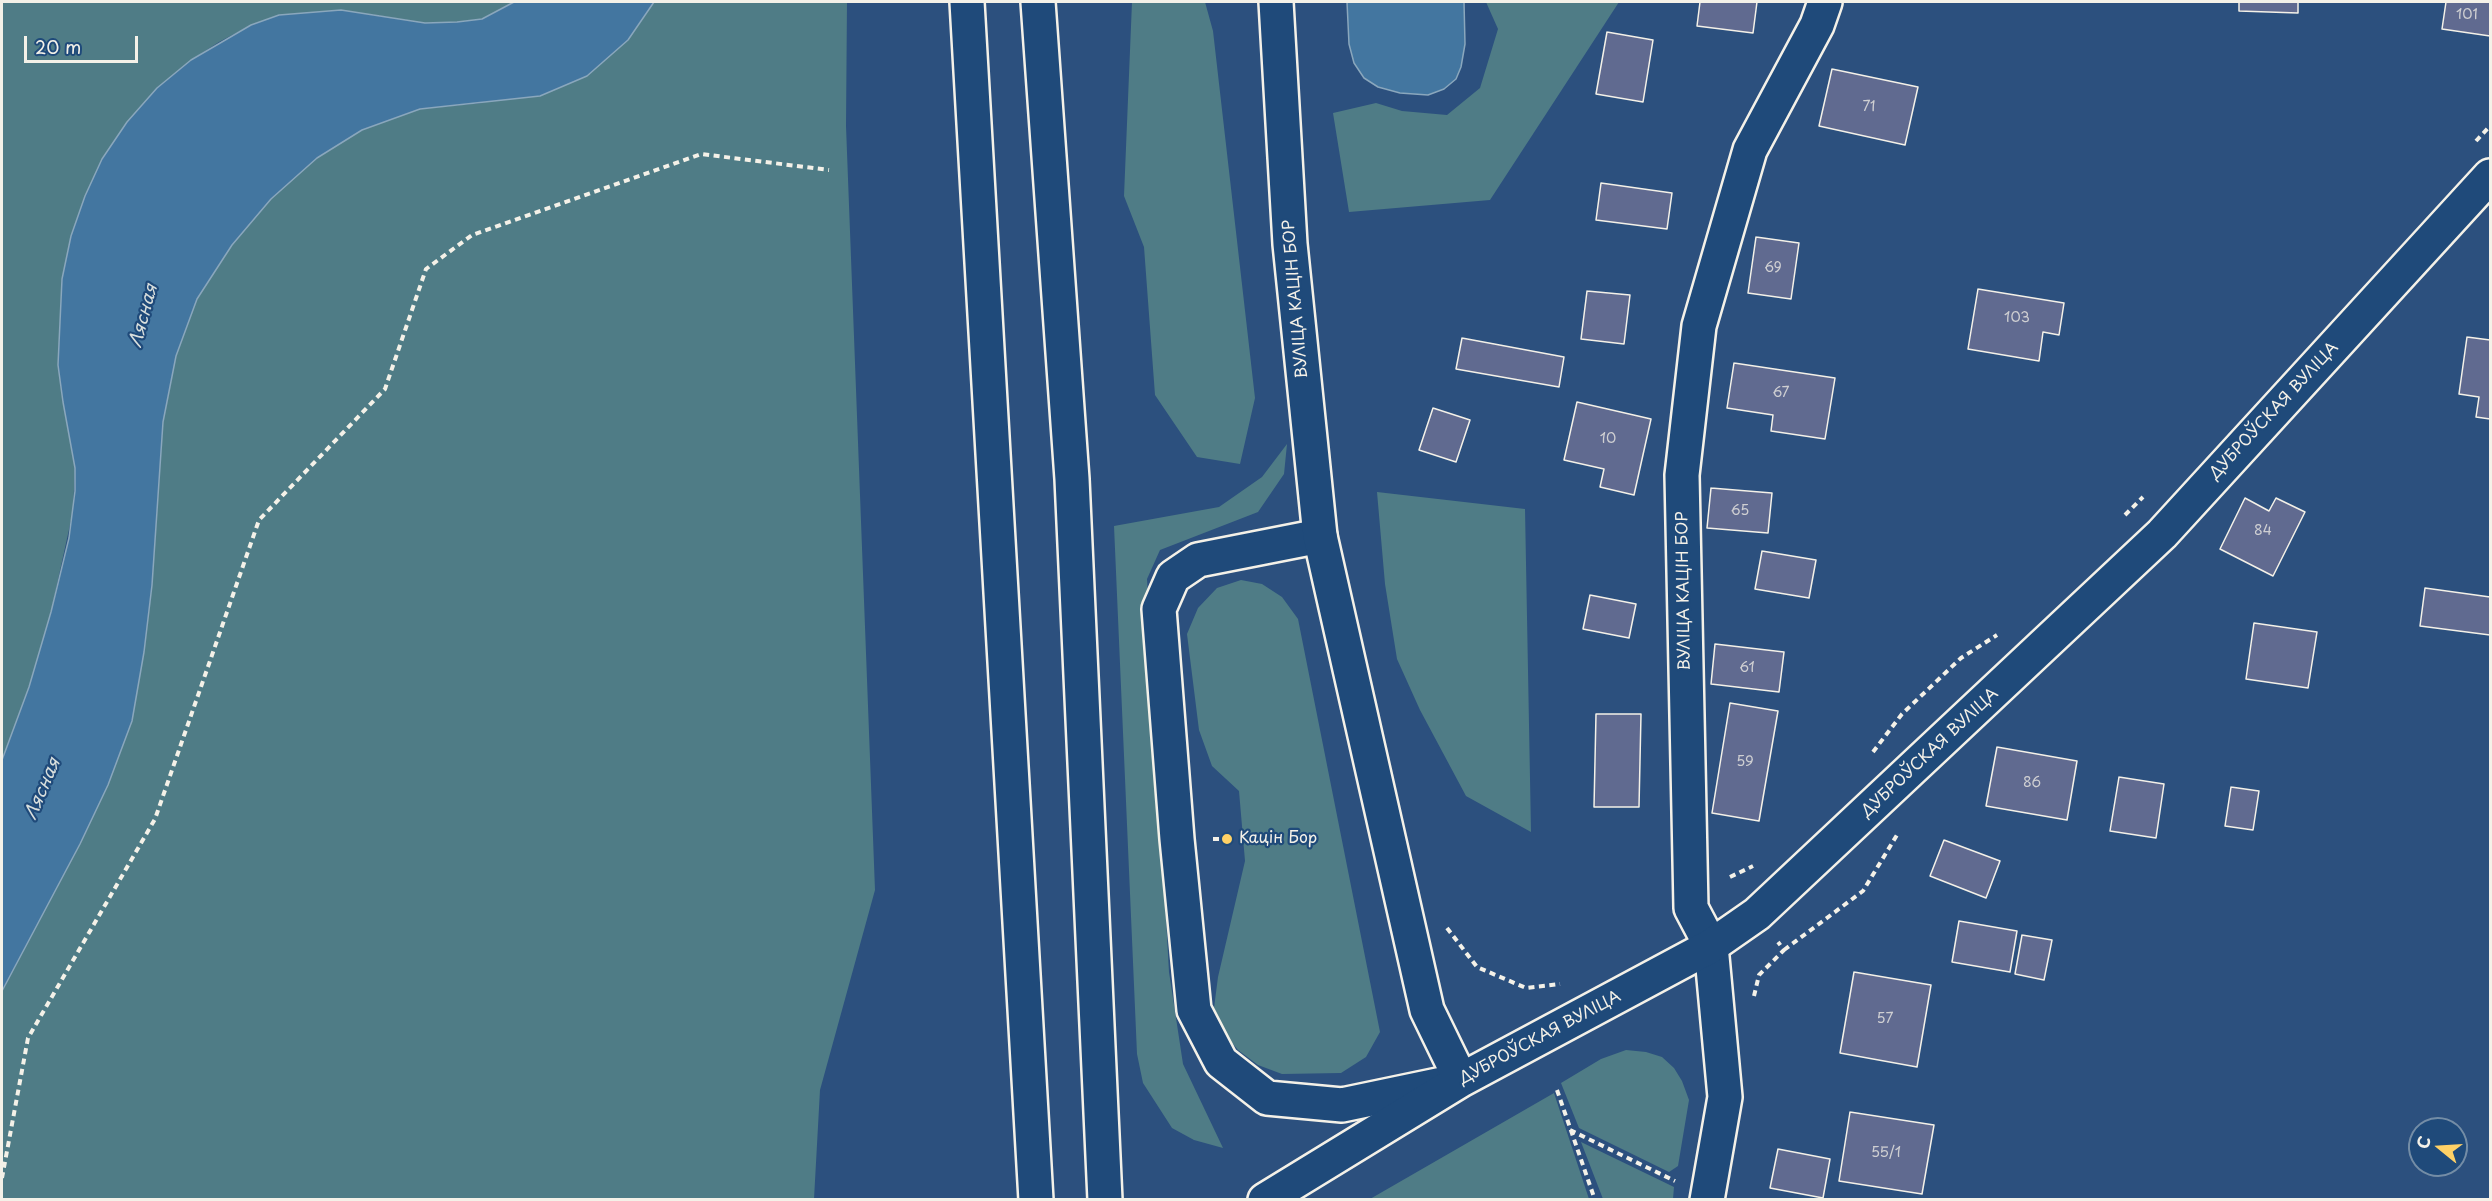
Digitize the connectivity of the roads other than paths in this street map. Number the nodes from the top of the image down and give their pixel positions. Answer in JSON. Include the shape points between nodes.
{"nodes":[{"id":1,"x":967,"y":2,"type":"edge"},
{"id":2,"x":1038,"y":2,"type":"edge"},
{"id":3,"x":1276,"y":2,"type":"edge"},
{"id":4,"x":1826,"y":2,"type":"edge"},
{"id":5,"x":2490,"y":176,"type":"edge"},
{"id":6,"x":1320,"y":536,"type":"junction"},
{"id":7,"x":1711,"y":946,"type":"junction"},
{"id":8,"x":1461,"y":1080,"type":"junction"},
{"id":9,"x":1707,"y":1199,"type":"edge"},
{"id":10,"x":1036,"y":1200,"type":"edge"},
{"id":11,"x":1105,"y":1200,"type":"edge"},
{"id":12,"x":1265,"y":1200,"type":"edge"}],
"edges":[{"from":1,"to":10,"type":"main road"},
{"from":2,"to":11,"type":"main road","via":[[1072,479]]},
{"from":3,"to":6,"type":"main road","name":"ВУЛІЦА КАЦІН БОР","via":[[1290,244]]},
{"from":4,"to":7,"type":"main road","name":"ВУЛІЦА КАЦІН БОР","via":[[1750,150],[1699,326],[1682,475],[1691,908]]},
{"from":5,"to":7,"type":"main road","name":"ДУБРОЎСКАЯ ВУЛІЦА","via":[[2162,534],[1757,914]]},
{"from":6,"to":8,"type":"main road","name":"ВУЛІЦА КАЦІН БОР","via":[[1427,1010]]},
{"from":6,"to":8,"type":"main road","via":[[1198,560],[1173,577],[1160,609],[1194,1010],[1221,1062],[1267,1098],[1342,1105]]},
{"from":7,"to":8,"type":"main road","name":"ДУБРОЎСКАЯ ВУЛІЦА"},
{"from":7,"to":9,"type":"main road","name":"ВУЛІЦА КАЦІН БОР","via":[[1725,1097]]},
{"from":8,"to":12,"type":"main road","name":"ДУБРОЎСКАЯ ВУЛІЦА"}]}
